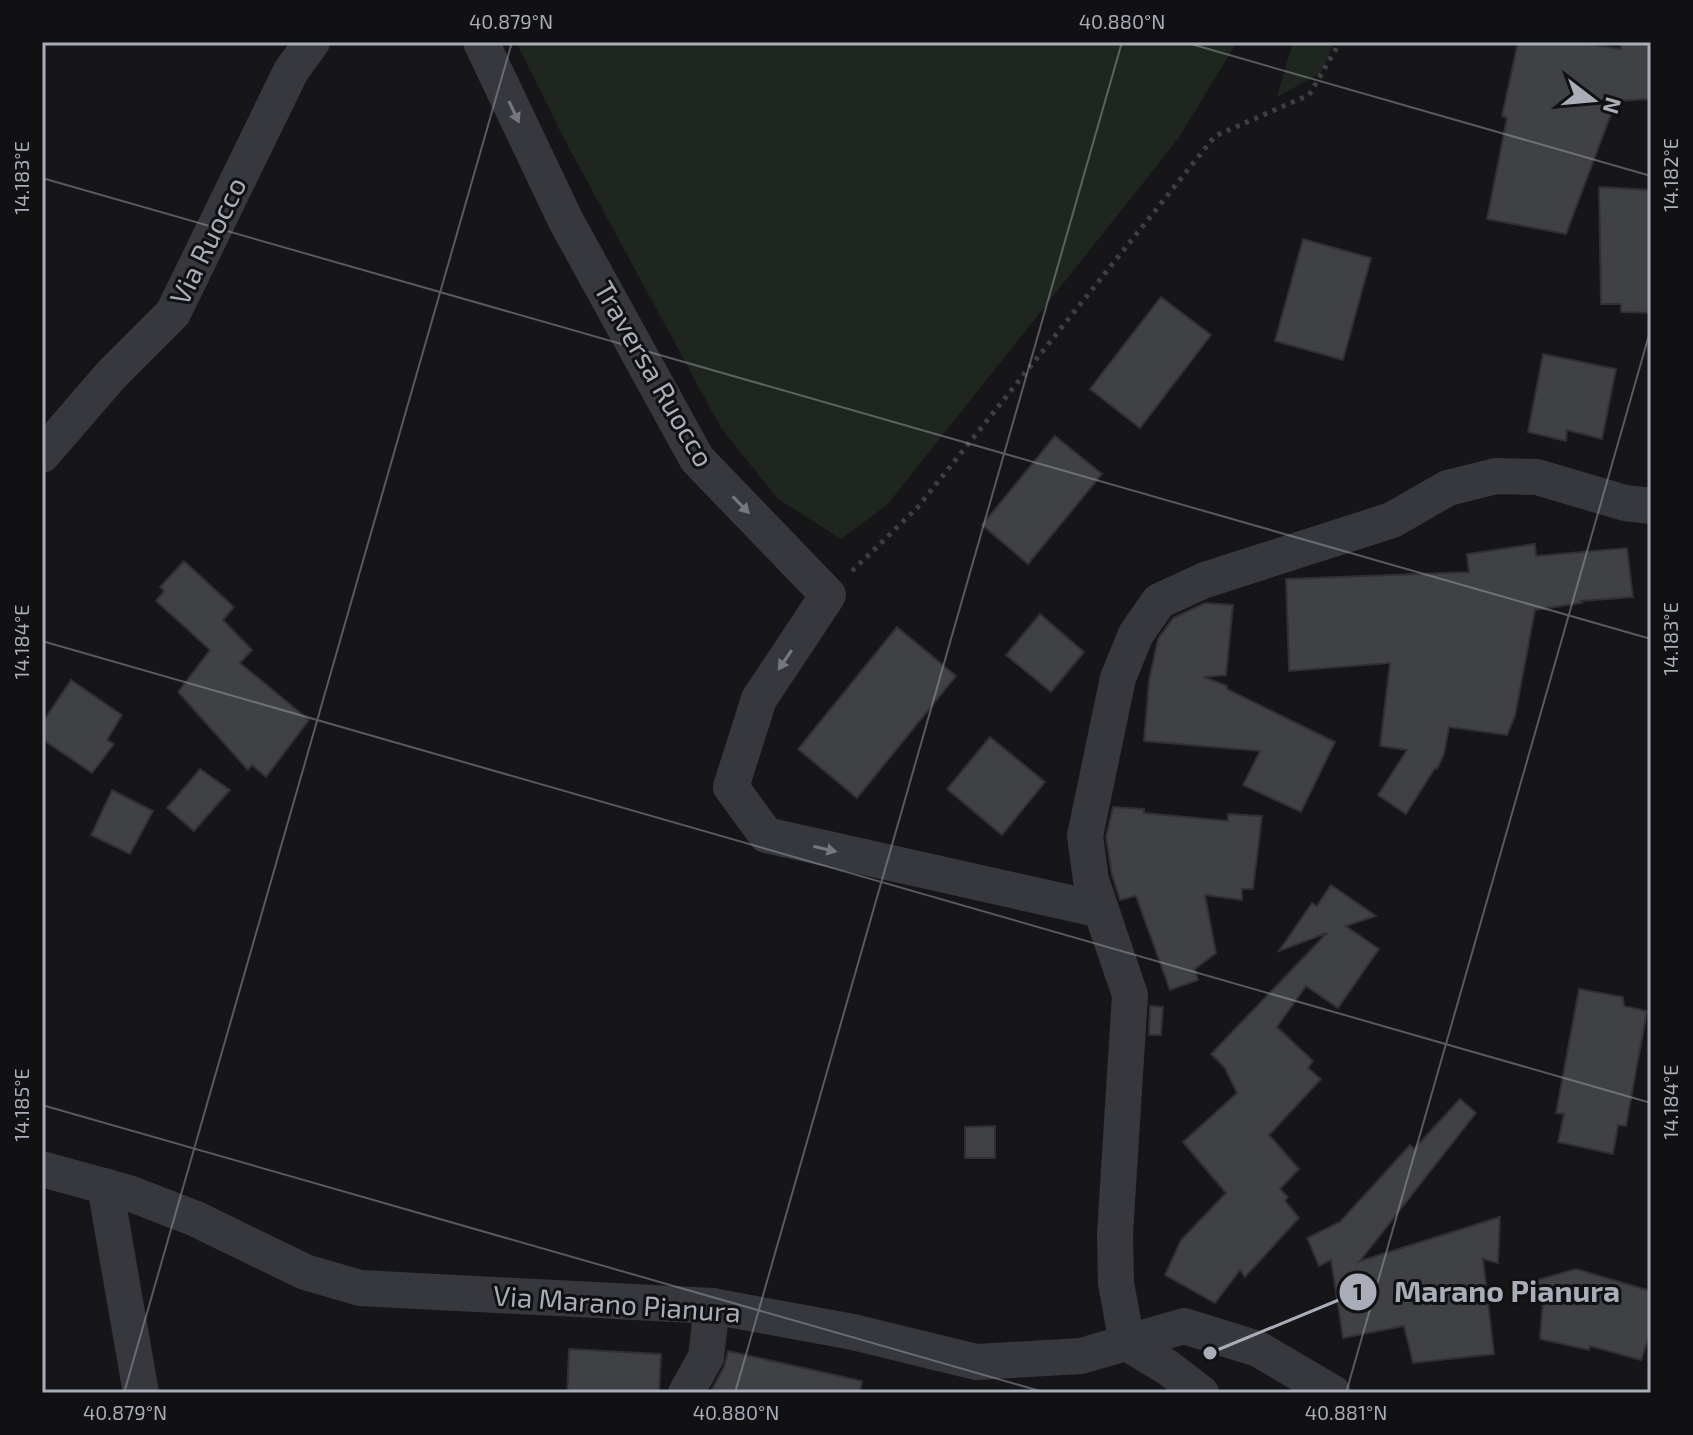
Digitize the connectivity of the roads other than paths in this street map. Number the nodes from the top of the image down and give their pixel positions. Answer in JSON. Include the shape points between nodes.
{"nodes":[{"id":1,"x":312,"y":42,"type":"edge"},
{"id":2,"x":481,"y":42,"type":"edge"},
{"id":3,"x":42,"y":455,"type":"edge"},
{"id":4,"x":1651,"y":506,"type":"edge"},
{"id":5,"x":1101,"y":910,"type":"junction"},
{"id":6,"x":42,"y":1169,"type":"edge"},
{"id":7,"x":105,"y":1186,"type":"junction"},
{"id":8,"x":712,"y":1306,"type":"junction"},
{"id":9,"x":1127,"y":1343,"type":"junction"},
{"id":10,"x":141,"y":1393,"type":"edge"},
{"id":11,"x":686,"y":1393,"type":"edge"},
{"id":12,"x":1201,"y":1393,"type":"edge"},
{"id":13,"x":1333,"y":1393,"type":"edge"}],
"edges":[{"from":1,"to":3,"type":"street","name":"Via Ruocco","via":[[291,71],[173,313]]},
{"from":2,"to":5,"type":"street","name":"Traversa Ruocco","one_way":true,"via":[[566,221],[697,459],[828,595],[759,699],[731,787],[766,835]]},
{"from":4,"to":5,"type":"street","via":[[1537,477],[1496,476],[1448,488],[1392,520],[1205,580],[1159,601],[1136,634],[1118,678],[1085,836]]},
{"from":5,"to":9,"type":"street","via":[[1130,995],[1115,1233],[1116,1283]]},
{"from":6,"to":7,"type":"street","name":"Via Marano Pianura"},
{"from":7,"to":8,"type":"street","name":"Via Marano Pianura","via":[[196,1219],[305,1272],[360,1288]]},
{"from":7,"to":10,"type":"street"},
{"from":8,"to":9,"type":"street","name":"Via Marano Pianura","via":[[976,1362],[1081,1356]]},
{"from":8,"to":11,"type":"street","via":[[706,1357]]},
{"from":9,"to":12,"type":"street"},
{"from":9,"to":13,"type":"street","name":"Via Marano Pianura","via":[[1184,1326],[1258,1349]]}]}
